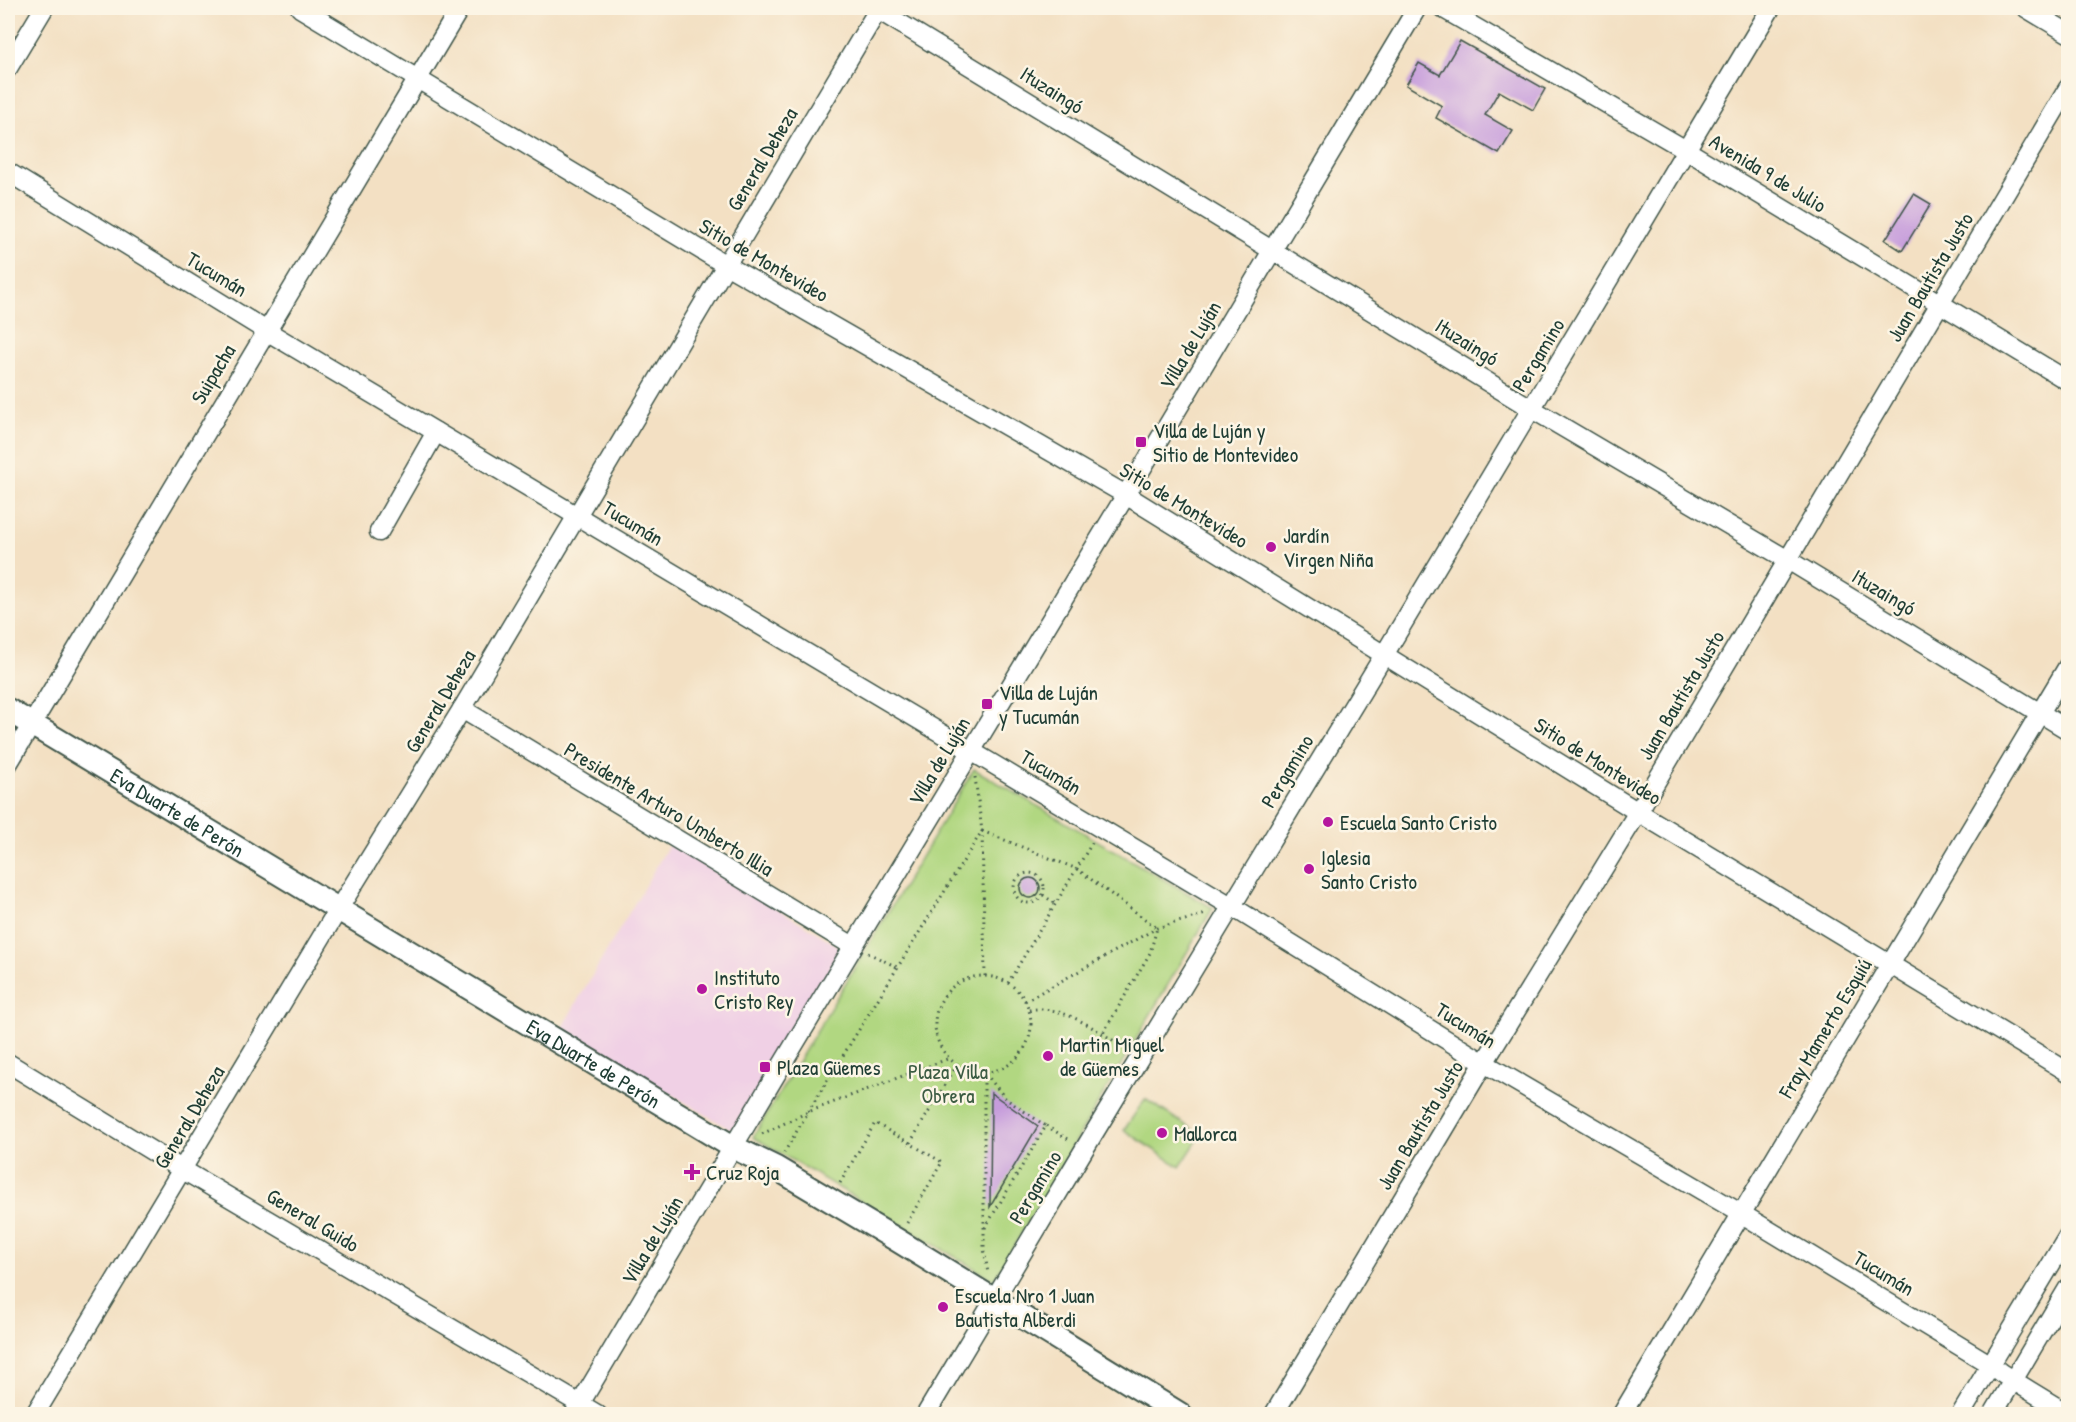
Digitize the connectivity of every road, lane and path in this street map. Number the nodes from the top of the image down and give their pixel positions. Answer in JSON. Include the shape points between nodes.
{"nodes":[{"id":1,"x":44,"y":8,"type":"edge"},
{"id":2,"x":300,"y":8,"type":"edge"},
{"id":3,"x":460,"y":8,"type":"edge"},
{"id":4,"x":877,"y":8,"type":"edge"},
{"id":5,"x":1417,"y":8,"type":"edge"},
{"id":6,"x":1442,"y":8,"type":"edge"},
{"id":7,"x":1771,"y":8,"type":"edge"},
{"id":8,"x":2026,"y":8,"type":"edge"},
{"id":9,"x":2068,"y":33,"type":"edge"},
{"id":10,"x":8,"y":68,"type":"edge"},
{"id":11,"x":418,"y":77,"type":"junction"},
{"id":12,"x":2068,"y":88,"type":"edge"},
{"id":13,"x":1686,"y":150,"type":"junction"},
{"id":14,"x":8,"y":172,"type":"edge"},
{"id":15,"x":1271,"y":251,"type":"junction"},
{"id":16,"x":726,"y":265,"type":"junction"},
{"id":17,"x":1941,"y":304,"type":"junction"},
{"id":18,"x":265,"y":330,"type":"junction"},
{"id":19,"x":2068,"y":381,"type":"edge"},
{"id":20,"x":1532,"y":409,"type":"junction"},
{"id":21,"x":436,"y":432,"type":"junction"},
{"id":22,"x":1126,"y":495,"type":"junction"},
{"id":23,"x":577,"y":516,"type":"junction"},
{"id":24,"x":379,"y":532,"type":"dead end"},
{"id":25,"x":1788,"y":560,"type":"junction"},
{"id":26,"x":1384,"y":655,"type":"junction"},
{"id":27,"x":2068,"y":666,"type":"edge"},
{"id":28,"x":462,"y":709,"type":"junction"},
{"id":29,"x":8,"y":710,"type":"edge"},
{"id":30,"x":2040,"y":713,"type":"junction"},
{"id":31,"x":32,"y":724,"type":"junction"},
{"id":32,"x":2068,"y":730,"type":"edge"},
{"id":33,"x":972,"y":750,"type":"junction"},
{"id":34,"x":8,"y":764,"type":"edge"},
{"id":35,"x":1638,"y":812,"type":"junction"},
{"id":36,"x":1101,"y":828,"type":"junction"},
{"id":37,"x":982,"y":831,"type":"junction"},
{"id":38,"x":1077,"y":869,"type":"junction"},
{"id":39,"x":1043,"y":895,"type":"junction"},
{"id":40,"x":1056,"y":904,"type":"junction"},
{"id":41,"x":1231,"y":906,"type":"junction"},
{"id":42,"x":339,"y":908,"type":"junction"},
{"id":43,"x":1157,"y":928,"type":"junction"},
{"id":44,"x":853,"y":946,"type":"junction"},
{"id":45,"x":1889,"y":965,"type":"junction"},
{"id":46,"x":899,"y":968,"type":"junction"},
{"id":47,"x":985,"y":976,"type":"junction"},
{"id":48,"x":1008,"y":983,"type":"junction"},
{"id":49,"x":1025,"y":1001,"type":"junction"},
{"id":50,"x":1029,"y":1010,"type":"junction"},
{"id":51,"x":1102,"y":1035,"type":"junction"},
{"id":52,"x":1140,"y":1056,"type":"junction"},
{"id":53,"x":950,"y":1058,"type":"junction"},
{"id":54,"x":8,"y":1063,"type":"edge"},
{"id":55,"x":1484,"y":1063,"type":"junction"},
{"id":56,"x":958,"y":1065,"type":"junction"},
{"id":57,"x":984,"y":1071,"type":"junction"},
{"id":58,"x":2068,"y":1072,"type":"edge"},
{"id":59,"x":808,"y":1112,"type":"junction"},
{"id":60,"x":1046,"y":1126,"type":"junction"},
{"id":61,"x":910,"y":1143,"type":"junction"},
{"id":62,"x":734,"y":1147,"type":"junction"},
{"id":63,"x":1084,"y":1148,"type":"junction"},
{"id":64,"x":776,"y":1168,"type":"junction"},
{"id":65,"x":183,"y":1170,"type":"junction"},
{"id":66,"x":830,"y":1201,"type":"junction"},
{"id":67,"x":1742,"y":1214,"type":"junction"},
{"id":68,"x":984,"y":1229,"type":"junction"},
{"id":69,"x":2068,"y":1236,"type":"edge"},
{"id":70,"x":897,"y":1240,"type":"junction"},
{"id":71,"x":2068,"y":1288,"type":"edge"},
{"id":72,"x":993,"y":1299,"type":"junction"},
{"id":73,"x":1991,"y":1365,"type":"junction"},
{"id":74,"x":2013,"y":1381,"type":"junction"},
{"id":75,"x":577,"y":1409,"type":"edge"},
{"id":76,"x":35,"y":1414,"type":"edge"},
{"id":77,"x":597,"y":1414,"type":"edge"},
{"id":78,"x":926,"y":1414,"type":"edge"},
{"id":79,"x":1180,"y":1414,"type":"edge"},
{"id":80,"x":1274,"y":1414,"type":"edge"},
{"id":81,"x":1622,"y":1414,"type":"edge"},
{"id":82,"x":1961,"y":1414,"type":"edge"},
{"id":83,"x":1993,"y":1414,"type":"edge"},
{"id":84,"x":2068,"y":1414,"type":"edge"}],
"edges":[{"from":1,"to":10,"type":"street"},
{"from":2,"to":11,"type":"street","name":"Sitio de Montevideo"},
{"from":3,"to":11,"type":"street","name":"Suipacha"},
{"from":4,"to":15,"type":"street","name":"Ituzaingó"},
{"from":4,"to":16,"type":"street","name":"General Deheza"},
{"from":5,"to":15,"type":"street","name":"Villa de Luján"},
{"from":6,"to":13,"type":"street","name":"Avenida 9 de Julio"},
{"from":7,"to":13,"type":"street","name":"Pergamino"},
{"from":8,"to":9,"type":"street"},
{"from":11,"to":16,"type":"street","name":"Sitio de Montevideo"},
{"from":11,"to":18,"type":"street","name":"Suipacha"},
{"from":12,"to":17,"type":"street","name":"Juan Bautista Justo"},
{"from":13,"to":17,"type":"street","name":"Avenida 9 de Julio"},
{"from":13,"to":20,"type":"street","name":"Pergamino"},
{"from":14,"to":18,"type":"street","name":"Tucumán"},
{"from":15,"to":20,"type":"street","name":"Ituzaingó"},
{"from":15,"to":22,"type":"street","name":"Villa de Luján"},
{"from":16,"to":22,"type":"street","name":"Sitio de Montevideo"},
{"from":16,"to":23,"type":"street","name":"General Deheza"},
{"from":17,"to":19,"type":"street","name":"Avenida 9 de Julio"},
{"from":17,"to":25,"type":"street","name":"Juan Bautista Justo"},
{"from":18,"to":21,"type":"street","name":"Tucumán"},
{"from":18,"to":31,"type":"street","name":"Suipacha"},
{"from":20,"to":25,"type":"street","name":"Ituzaingó"},
{"from":20,"to":26,"type":"street","name":"Pergamino"},
{"from":21,"to":23,"type":"street","name":"Tucumán"},
{"from":21,"to":24,"type":"street"},
{"from":22,"to":26,"type":"street","name":"Sitio de Montevideo"},
{"from":22,"to":33,"type":"street","name":"Villa de Luján"},
{"from":23,"to":28,"type":"street","name":"General Deheza"},
{"from":23,"to":33,"type":"street","name":"Tucumán"},
{"from":25,"to":30,"type":"street","name":"Ituzaingó"},
{"from":25,"to":35,"type":"street","name":"Juan Bautista Justo"},
{"from":26,"to":35,"type":"street","name":"Sitio de Montevideo"},
{"from":26,"to":41,"type":"street","name":"Pergamino"},
{"from":27,"to":30,"type":"street","name":"Fray Mamerto Esquiú"},
{"from":28,"to":42,"type":"street","name":"General Deheza"},
{"from":28,"to":44,"type":"street","name":"Presidente Arturo Umberto Illia"},
{"from":29,"to":31,"type":"main road","name":"Eva Duarte de Perón"},
{"from":30,"to":32,"type":"street","name":"Ituzaingó"},
{"from":30,"to":45,"type":"street","name":"Fray Mamerto Esquiú"},
{"from":31,"to":34,"type":"street","name":"Suipacha"},
{"from":31,"to":42,"type":"main road","name":"Eva Duarte de Perón"},
{"from":33,"to":36,"type":"street","name":"Tucumán"},
{"from":33,"to":37,"type":"path"},
{"from":33,"to":44,"type":"street","name":"Villa de Luján"},
{"from":35,"to":45,"type":"street","name":"Sitio de Montevideo"},
{"from":35,"to":55,"type":"street","name":"Juan Bautista Justo"},
{"from":36,"to":38,"type":"path"},
{"from":36,"to":41,"type":"street","name":"Tucumán"},
{"from":37,"to":38,"type":"path"},
{"from":37,"to":46,"type":"path"},
{"from":37,"to":47,"type":"path"},
{"from":38,"to":40,"type":"path"},
{"from":38,"to":43,"type":"path"},
{"from":39,"to":39,"type":"path","via":[[1044,885],[1035,874],[1017,879],[1015,894],[1022,901],[1031,903]]},
{"from":39,"to":40,"type":"path"},
{"from":40,"to":48,"type":"path"},
{"from":41,"to":43,"type":"path"},
{"from":41,"to":52,"type":"street","name":"Pergamino"},
{"from":41,"to":55,"type":"street","name":"Tucumán"},
{"from":42,"to":62,"type":"main road","name":"Eva Duarte de Perón"},
{"from":42,"to":65,"type":"street","name":"General Deheza"},
{"from":43,"to":49,"type":"path"},
{"from":43,"to":51,"type":"path","via":[[1150,953]]},
{"from":44,"to":46,"type":"path"},
{"from":44,"to":62,"type":"street","name":"Villa de Luján"},
{"from":45,"to":58,"type":"street","name":"Sitio de Montevideo"},
{"from":45,"to":67,"type":"street","name":"Fray Mamerto Esquiú"},
{"from":46,"to":59,"type":"path"},
{"from":47,"to":48,"type":"path"},
{"from":47,"to":53,"type":"path","via":[[957,983],[938,1005],[936,1034]]},
{"from":48,"to":49,"type":"path"},
{"from":49,"to":50,"type":"path"},
{"from":50,"to":51,"type":"path","via":[[1062,1012]]},
{"from":50,"to":57,"type":"path","via":[[1031,1024],[1022,1052],[999,1069]]},
{"from":51,"to":52,"type":"path"},
{"from":52,"to":63,"type":"street","name":"Pergamino"},
{"from":53,"to":56,"type":"path"},
{"from":53,"to":59,"type":"path"},
{"from":54,"to":65,"type":"street","name":"General Guido"},
{"from":55,"to":67,"type":"street","name":"Tucumán"},
{"from":55,"to":80,"type":"street","name":"Juan Bautista Justo"},
{"from":56,"to":57,"type":"path"},
{"from":56,"to":61,"type":"path"},
{"from":57,"to":60,"type":"path","via":[[1006,1099]]},
{"from":57,"to":68,"type":"path"},
{"from":59,"to":62,"type":"path"},
{"from":59,"to":64,"type":"path"},
{"from":60,"to":63,"type":"path"},
{"from":60,"to":68,"type":"path"},
{"from":61,"to":66,"type":"path","via":[[875,1123]]},
{"from":61,"to":70,"type":"path","via":[[942,1162]]},
{"from":62,"to":64,"type":"main road","name":"Eva Duarte de Perón"},
{"from":62,"to":75,"type":"street","name":"Villa de Luján"},
{"from":63,"to":72,"type":"street","name":"Pergamino"},
{"from":64,"to":66,"type":"main road","name":"Eva Duarte de Perón"},
{"from":65,"to":75,"type":"street","name":"General Guido"},
{"from":65,"to":76,"type":"street","name":"General Deheza"},
{"from":66,"to":70,"type":"main road","name":"Eva Duarte de Perón"},
{"from":67,"to":73,"type":"street","name":"Tucumán"},
{"from":67,"to":81,"type":"street","name":"Fray Mamerto Esquiú"},
{"from":68,"to":72,"type":"path"},
{"from":69,"to":73,"type":"street"},
{"from":70,"to":72,"type":"main road","name":"Eva Duarte de Perón"},
{"from":71,"to":74,"type":"street"},
{"from":72,"to":78,"type":"street","name":"Pergamino"},
{"from":72,"to":79,"type":"main road","name":"Eva Duarte de Perón"},
{"from":73,"to":74,"type":"street","name":"Tucumán"},
{"from":73,"to":82,"type":"street"},
{"from":74,"to":83,"type":"street"},
{"from":74,"to":84,"type":"street","name":"Tucumán"},
{"from":75,"to":77,"type":"street","name":"General Guido"}]}
